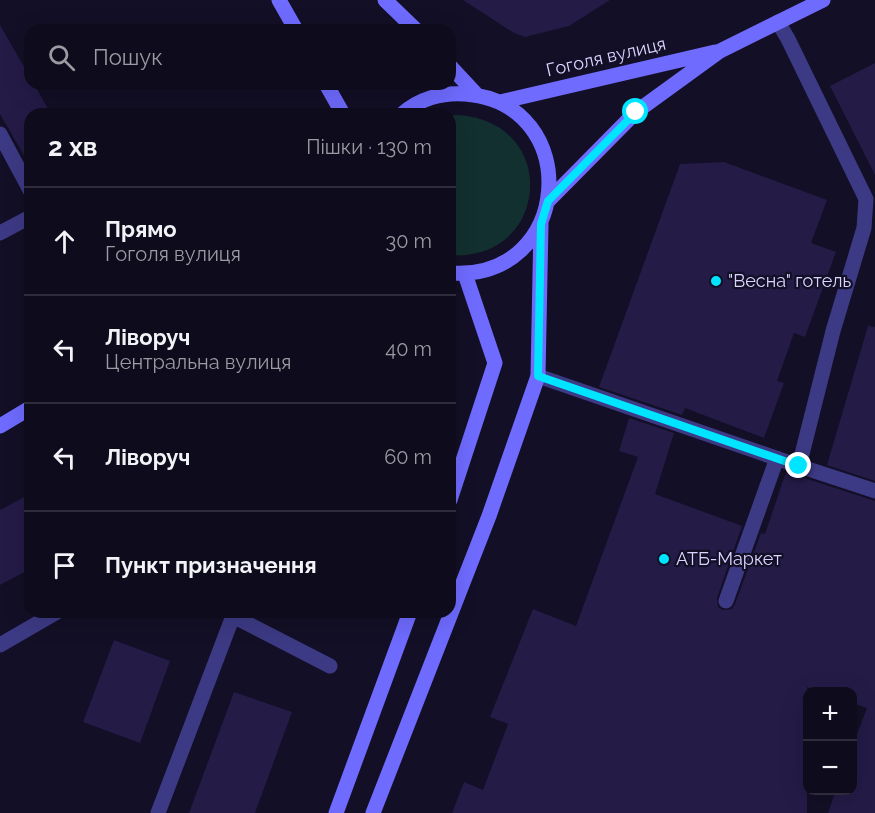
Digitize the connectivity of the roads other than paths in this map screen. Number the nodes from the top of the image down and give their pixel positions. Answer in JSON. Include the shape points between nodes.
{"nodes":[{"id":1,"x":279,"y":0,"type":"edge"},
{"id":2,"x":385,"y":0,"type":"edge"},
{"id":3,"x":823,"y":0,"type":"edge"},
{"id":4,"x":778,"y":22,"type":"junction"},
{"id":5,"x":293,"y":24,"type":"edge"},
{"id":6,"x":410,"y":24,"type":"edge"},
{"id":7,"x":720,"y":51,"type":"junction"},
{"id":8,"x":456,"y":72,"type":"edge"},
{"id":9,"x":329,"y":90,"type":"edge"},
{"id":10,"x":477,"y":95,"type":"junction"},
{"id":11,"x":500,"y":102,"type":"junction"},
{"id":12,"x":340,"y":108,"type":"edge"},
{"id":13,"x":409,"y":108,"type":"edge"},
{"id":14,"x":0,"y":134,"type":"edge"},
{"id":15,"x":24,"y":179,"type":"edge"},
{"id":16,"x":871,"y":197,"type":"edge"},
{"id":17,"x":548,"y":201,"type":"junction"},
{"id":18,"x":24,"y":220,"type":"edge"},
{"id":19,"x":541,"y":224,"type":"junction"},
{"id":20,"x":869,"y":229,"type":"edge"},
{"id":21,"x":0,"y":233,"type":"edge"},
{"id":22,"x":458,"y":273,"type":"edge"},
{"id":23,"x":538,"y":376,"type":"junction"},
{"id":24,"x":24,"y":412,"type":"edge"},
{"id":25,"x":0,"y":426,"type":"edge"},
{"id":26,"x":777,"y":458,"type":"junction"},
{"id":27,"x":799,"y":466,"type":"junction"},
{"id":28,"x":456,"y":482,"type":"edge"},
{"id":29,"x":875,"y":491,"type":"edge"},
{"id":30,"x":456,"y":601,"type":"edge"},
{"id":31,"x":726,"y":602,"type":"dead end"},
{"id":32,"x":47,"y":618,"type":"edge"},
{"id":33,"x":230,"y":618,"type":"edge"},
{"id":34,"x":239,"y":618,"type":"edge"},
{"id":35,"x":408,"y":618,"type":"edge"},
{"id":36,"x":450,"y":618,"type":"edge"},
{"id":37,"x":0,"y":645,"type":"edge"},
{"id":38,"x":330,"y":666,"type":"dead end"},
{"id":39,"x":158,"y":813,"type":"edge"},
{"id":40,"x":336,"y":813,"type":"edge"},
{"id":41,"x":373,"y":813,"type":"edge"}],
"edges":[{"from":1,"to":5,"type":"street"},
{"from":2,"to":6,"type":"street"},
{"from":3,"to":4,"type":"street","name":"Гоголя вулиця"},
{"from":4,"to":7,"type":"street","name":"Гоголя вулиця"},
{"from":4,"to":16,"type":"lane"},
{"from":7,"to":11,"type":"street","name":"Гоголя вулиця"},
{"from":7,"to":17,"type":"street","name":"Гоголя вулиця","via":[[636,112]]},
{"from":8,"to":10,"type":"street"},
{"from":9,"to":12,"type":"street"},
{"from":10,"to":11,"type":"street"},
{"from":10,"to":13,"type":"street","via":[[453,93],[430,97]]},
{"from":11,"to":17,"type":"street","via":[[535,133],[550,177]]},
{"from":14,"to":15,"type":"lane"},
{"from":16,"to":20,"type":"lane"},
{"from":17,"to":19,"type":"street"},
{"from":18,"to":21,"type":"lane"},
{"from":19,"to":22,"type":"street","via":[[510,259],[488,269]]},
{"from":19,"to":23,"type":"street"},
{"from":20,"to":27,"type":"lane","via":[[834,331]]},
{"from":22,"to":28,"type":"street","via":[[495,363]]},
{"from":23,"to":26,"type":"lane"},
{"from":23,"to":30,"type":"street"},
{"from":24,"to":25,"type":"street"},
{"from":26,"to":27,"type":"lane"},
{"from":26,"to":31,"type":"lane"},
{"from":27,"to":29,"type":"lane"},
{"from":32,"to":37,"type":"lane"},
{"from":33,"to":39,"type":"lane"},
{"from":34,"to":38,"type":"lane"},
{"from":35,"to":40,"type":"street"},
{"from":36,"to":41,"type":"street"}]}
